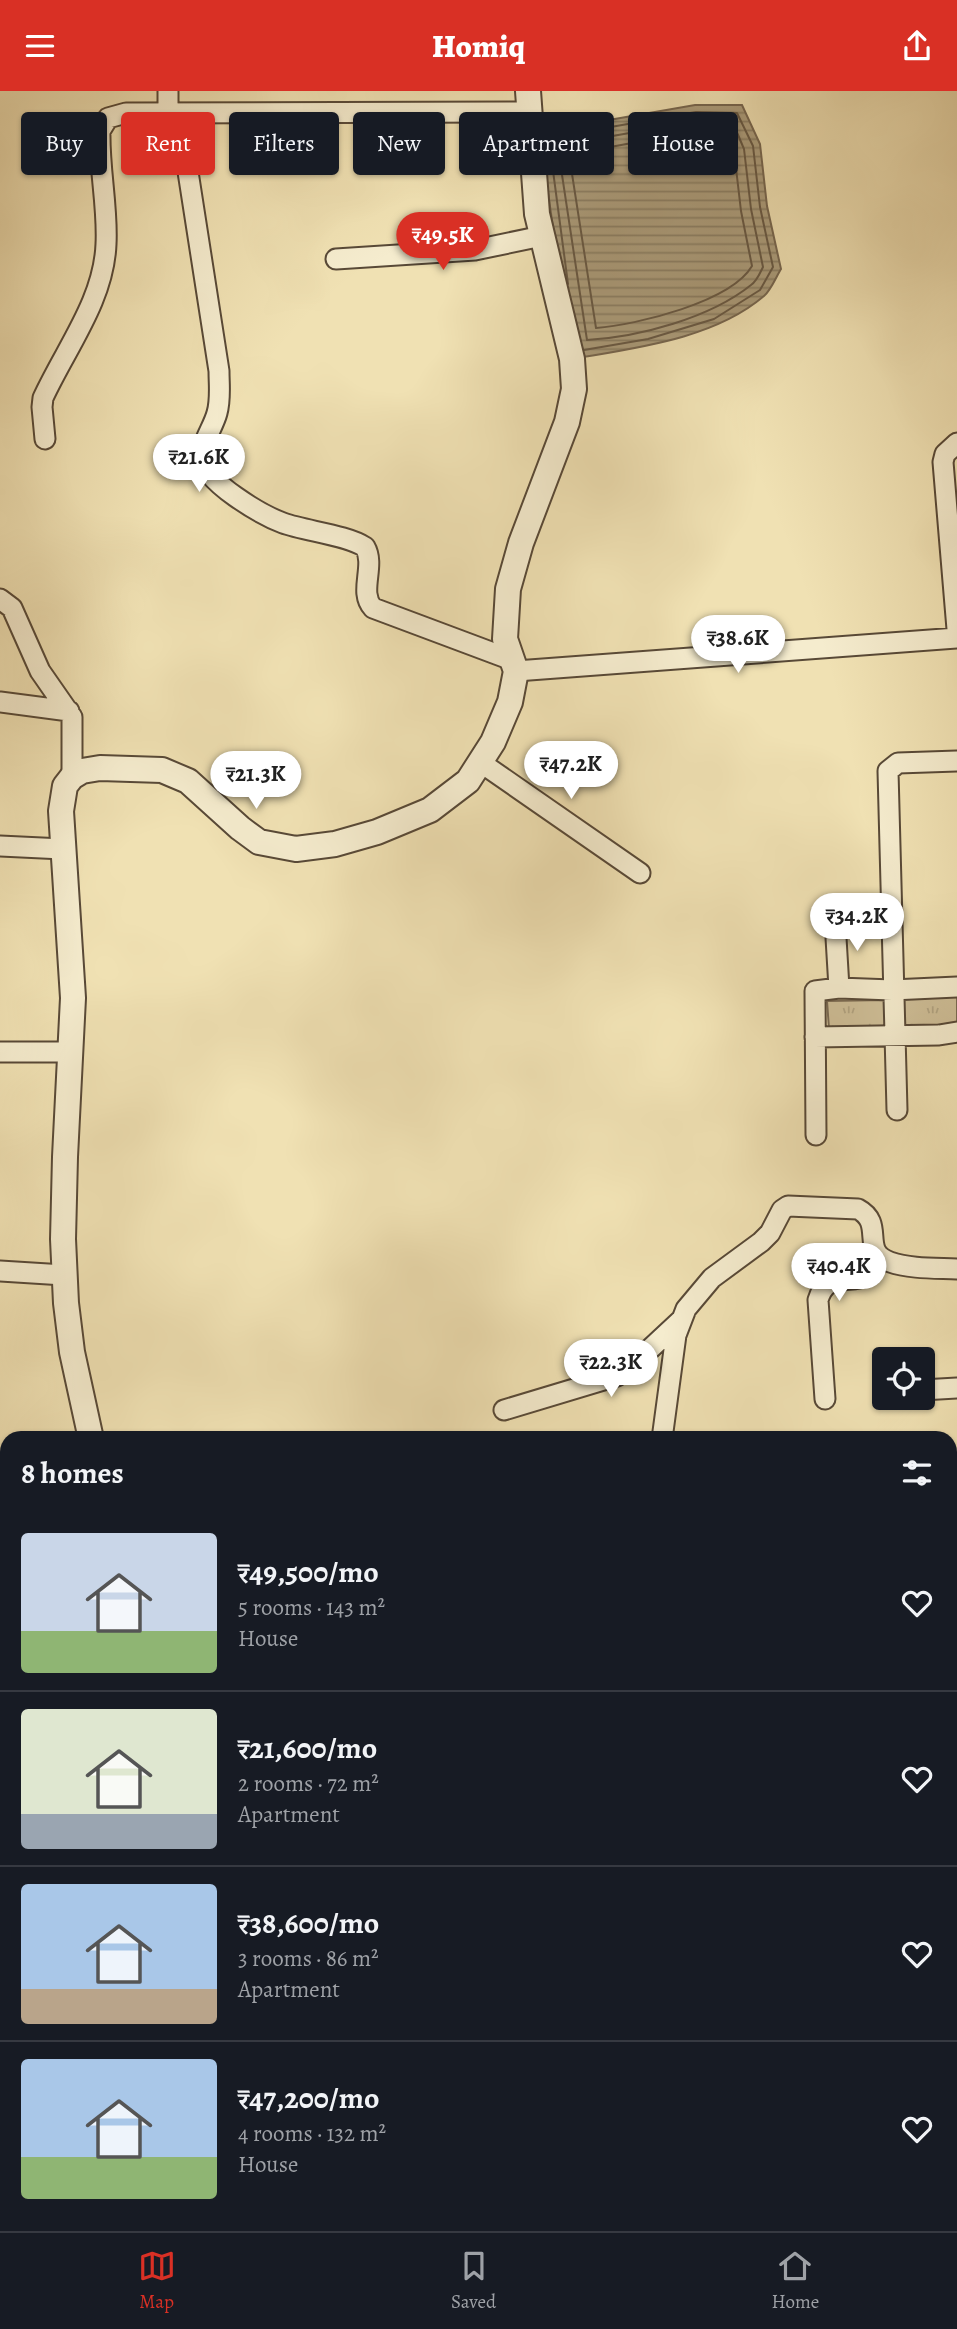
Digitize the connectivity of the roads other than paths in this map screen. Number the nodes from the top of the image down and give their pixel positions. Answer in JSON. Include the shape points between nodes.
{"nodes":[{"id":1,"x":168,"y":91,"type":"edge"},
{"id":2,"x":528,"y":101,"type":"edge"},
{"id":3,"x":173,"y":112,"type":"edge"},
{"id":4,"x":215,"y":113,"type":"edge"},
{"id":5,"x":121,"y":114,"type":"edge"},
{"id":6,"x":185,"y":175,"type":"edge"},
{"id":7,"x":542,"y":236,"type":"junction"},
{"id":8,"x":336,"y":259,"type":"dead end"},
{"id":9,"x":45,"y":439,"type":"dead end"},
{"id":10,"x":957,"y":443,"type":"edge"},
{"id":11,"x":0,"y":599,"type":"edge"},
{"id":12,"x":957,"y":629,"type":"edge"},
{"id":13,"x":957,"y":638,"type":"edge"},
{"id":14,"x":514,"y":666,"type":"junction"},
{"id":15,"x":0,"y":702,"type":"edge"},
{"id":16,"x":69,"y":711,"type":"junction"},
{"id":17,"x":957,"y":761,"type":"edge"},
{"id":18,"x":480,"y":762,"type":"junction"},
{"id":19,"x":72,"y":777,"type":"junction"},
{"id":20,"x":0,"y":846,"type":"edge"},
{"id":21,"x":63,"y":849,"type":"junction"},
{"id":22,"x":640,"y":873,"type":"dead end"},
{"id":23,"x":835,"y":921,"type":"dead end"},
{"id":24,"x":957,"y":987,"type":"edge"},
{"id":25,"x":839,"y":988,"type":"junction"},
{"id":26,"x":892,"y":990,"type":"junction"},
{"id":27,"x":957,"y":1032,"type":"edge"},
{"id":28,"x":894,"y":1035,"type":"junction"},
{"id":29,"x":815,"y":1037,"type":"junction"},
{"id":30,"x":0,"y":1052,"type":"edge"},
{"id":31,"x":70,"y":1052,"type":"junction"},
{"id":32,"x":897,"y":1110,"type":"dead end"},
{"id":33,"x":816,"y":1135,"type":"dead end"},
{"id":34,"x":873,"y":1246,"type":"junction"},
{"id":35,"x":957,"y":1269,"type":"edge"},
{"id":36,"x":0,"y":1271,"type":"edge"},
{"id":37,"x":64,"y":1275,"type":"junction"},
{"id":38,"x":680,"y":1320,"type":"junction"},
{"id":39,"x":957,"y":1388,"type":"edge"},
{"id":40,"x":935,"y":1389,"type":"edge"},
{"id":41,"x":825,"y":1399,"type":"dead end"},
{"id":42,"x":504,"y":1411,"type":"dead end"},
{"id":43,"x":88,"y":1431,"type":"edge"},
{"id":44,"x":663,"y":1431,"type":"edge"}],
"edges":[{"from":1,"to":3,"type":"street"},
{"from":2,"to":4,"type":"street"},
{"from":2,"to":7,"type":"street"},
{"from":5,"to":9,"type":"street","via":[[101,126],[103,268],[86,314],[44,398]]},
{"from":6,"to":14,"type":"street","via":[[219,371],[217,413],[202,451],[205,470],[222,486],[282,523],[365,547],[367,595],[373,608]]},
{"from":7,"to":8,"type":"street","via":[[475,250]]},
{"from":7,"to":14,"type":"street","via":[[572,359],[574,389],[567,422],[508,589],[505,639]]},
{"from":10,"to":12,"type":"street","via":[[945,454],[943,476]]},
{"from":11,"to":16,"type":"street","via":[[12,608],[40,671]]},
{"from":13,"to":14,"type":"street"},
{"from":14,"to":18,"type":"street","via":[[510,702]]},
{"from":15,"to":16,"type":"street"},
{"from":16,"to":19,"type":"street"},
{"from":17,"to":26,"type":"street","via":[[898,763],[888,771]]},
{"from":18,"to":19,"type":"street","via":[[468,781],[430,810],[377,832],[296,849],[260,842],[176,774],[100,768]]},
{"from":18,"to":22,"type":"street"},
{"from":19,"to":21,"type":"street","via":[[63,794]]},
{"from":20,"to":21,"type":"street"},
{"from":21,"to":31,"type":"street","via":[[73,998]]},
{"from":23,"to":25,"type":"street"},
{"from":24,"to":26,"type":"street"},
{"from":25,"to":26,"type":"street"},
{"from":25,"to":29,"type":"street","via":[[815,991]]},
{"from":26,"to":28,"type":"street"},
{"from":27,"to":28,"type":"street"},
{"from":28,"to":29,"type":"street"},
{"from":28,"to":32,"type":"street"},
{"from":29,"to":33,"type":"street"},
{"from":30,"to":31,"type":"street"},
{"from":31,"to":37,"type":"street"},
{"from":34,"to":35,"type":"street","via":[[890,1263]]},
{"from":34,"to":38,"type":"street","via":[[872,1220],[858,1209],[788,1206],[761,1242],[712,1278]]},
{"from":34,"to":41,"type":"street","via":[[870,1274],[831,1282],[822,1288],[818,1300]]},
{"from":36,"to":37,"type":"street"},
{"from":37,"to":43,"type":"street","via":[[72,1352]]},
{"from":38,"to":42,"type":"street","via":[[617,1376]]},
{"from":38,"to":44,"type":"street"},
{"from":39,"to":40,"type":"street"}]}
